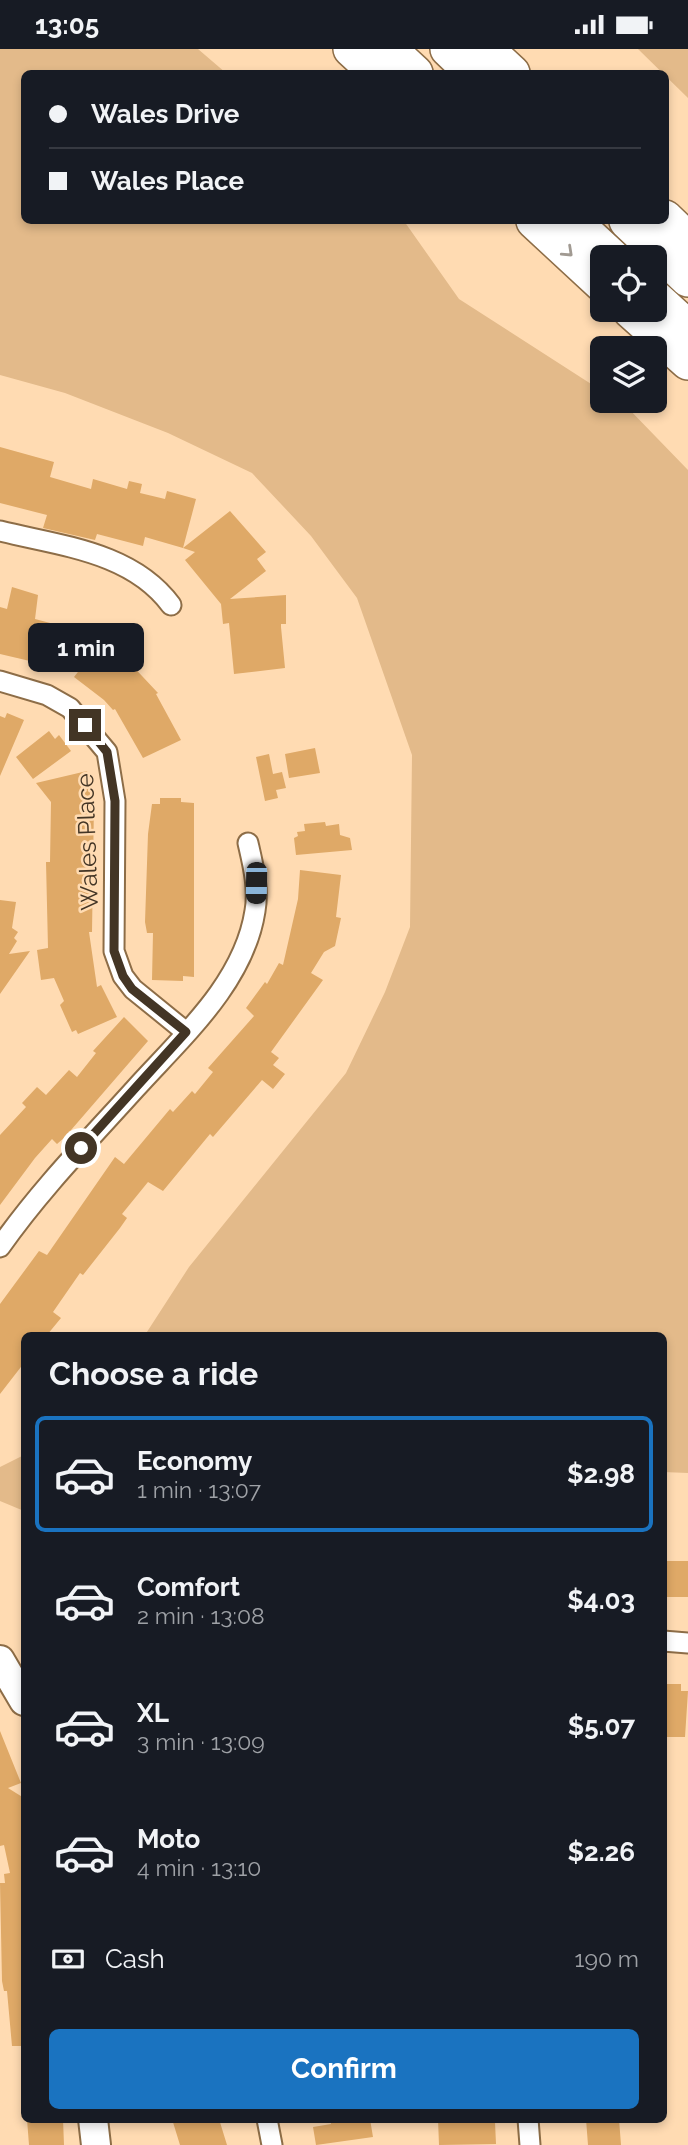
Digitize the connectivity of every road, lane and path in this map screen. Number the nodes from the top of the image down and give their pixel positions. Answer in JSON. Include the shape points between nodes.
{"nodes":[{"id":1,"x":351,"y":49,"type":"edge"},
{"id":2,"x":389,"y":49,"type":"edge"},
{"id":3,"x":447,"y":49,"type":"edge"},
{"id":4,"x":486,"y":49,"type":"edge"},
{"id":5,"x":374,"y":70,"type":"edge"},
{"id":6,"x":412,"y":70,"type":"edge"},
{"id":7,"x":470,"y":70,"type":"edge"},
{"id":8,"x":509,"y":70,"type":"edge"},
{"id":9,"x":669,"y":222,"type":"edge"},
{"id":10,"x":537,"y":224,"type":"edge"},
{"id":11,"x":576,"y":224,"type":"edge"},
{"id":12,"x":630,"y":224,"type":"edge"},
{"id":13,"x":688,"y":240,"type":"edge"},
{"id":14,"x":599,"y":245,"type":"edge"},
{"id":15,"x":590,"y":272,"type":"edge"},
{"id":16,"x":688,"y":279,"type":"edge"},
{"id":17,"x":667,"y":309,"type":"edge"},
{"id":18,"x":643,"y":322,"type":"edge"},
{"id":19,"x":688,"y":328,"type":"edge"},
{"id":20,"x":688,"y":362,"type":"edge"},
{"id":21,"x":0,"y":531,"type":"edge"},
{"id":22,"x":171,"y":605,"type":"dead end"},
{"id":23,"x":0,"y":681,"type":"edge"},
{"id":24,"x":248,"y":843,"type":"dead end"},
{"id":25,"x":186,"y":1032,"type":"junction"},
{"id":26,"x":0,"y":1247,"type":"edge"},
{"id":27,"x":667,"y":1641,"type":"edge"},
{"id":28,"x":688,"y":1643,"type":"edge"},
{"id":29,"x":0,"y":1660,"type":"edge"},
{"id":30,"x":21,"y":1696,"type":"edge"},
{"id":31,"x":93,"y":2123,"type":"edge"},
{"id":32,"x":268,"y":2123,"type":"edge"},
{"id":33,"x":528,"y":2123,"type":"edge"},
{"id":34,"x":96,"y":2145,"type":"edge"},
{"id":35,"x":272,"y":2145,"type":"edge"},
{"id":36,"x":530,"y":2145,"type":"edge"}],
"edges":[{"from":1,"to":5,"type":"highway"},
{"from":2,"to":6,"type":"highway"},
{"from":3,"to":7,"type":"highway"},
{"from":4,"to":8,"type":"highway"},
{"from":9,"to":13,"type":"highway"},
{"from":10,"to":15,"type":"highway","one_way":true},
{"from":11,"to":14,"type":"highway"},
{"from":12,"to":16,"type":"highway"},
{"from":17,"to":19,"type":"highway"},
{"from":18,"to":20,"type":"highway"},
{"from":21,"to":22,"type":"street","via":[[114,560],[142,574]]},
{"from":23,"to":25,"type":"street","name":"Wales Place","via":[[47,695],[70,708],[107,752],[115,801],[114,951],[132,989]]},
{"from":24,"to":25,"type":"street","via":[[256,883],[256,910],[249,934],[228,981]]},
{"from":25,"to":26,"type":"street","via":[[29,1206]]},
{"from":27,"to":28,"type":"street"},
{"from":29,"to":30,"type":"street"},
{"from":31,"to":34,"type":"street"},
{"from":32,"to":35,"type":"street"},
{"from":33,"to":36,"type":"street"}]}
